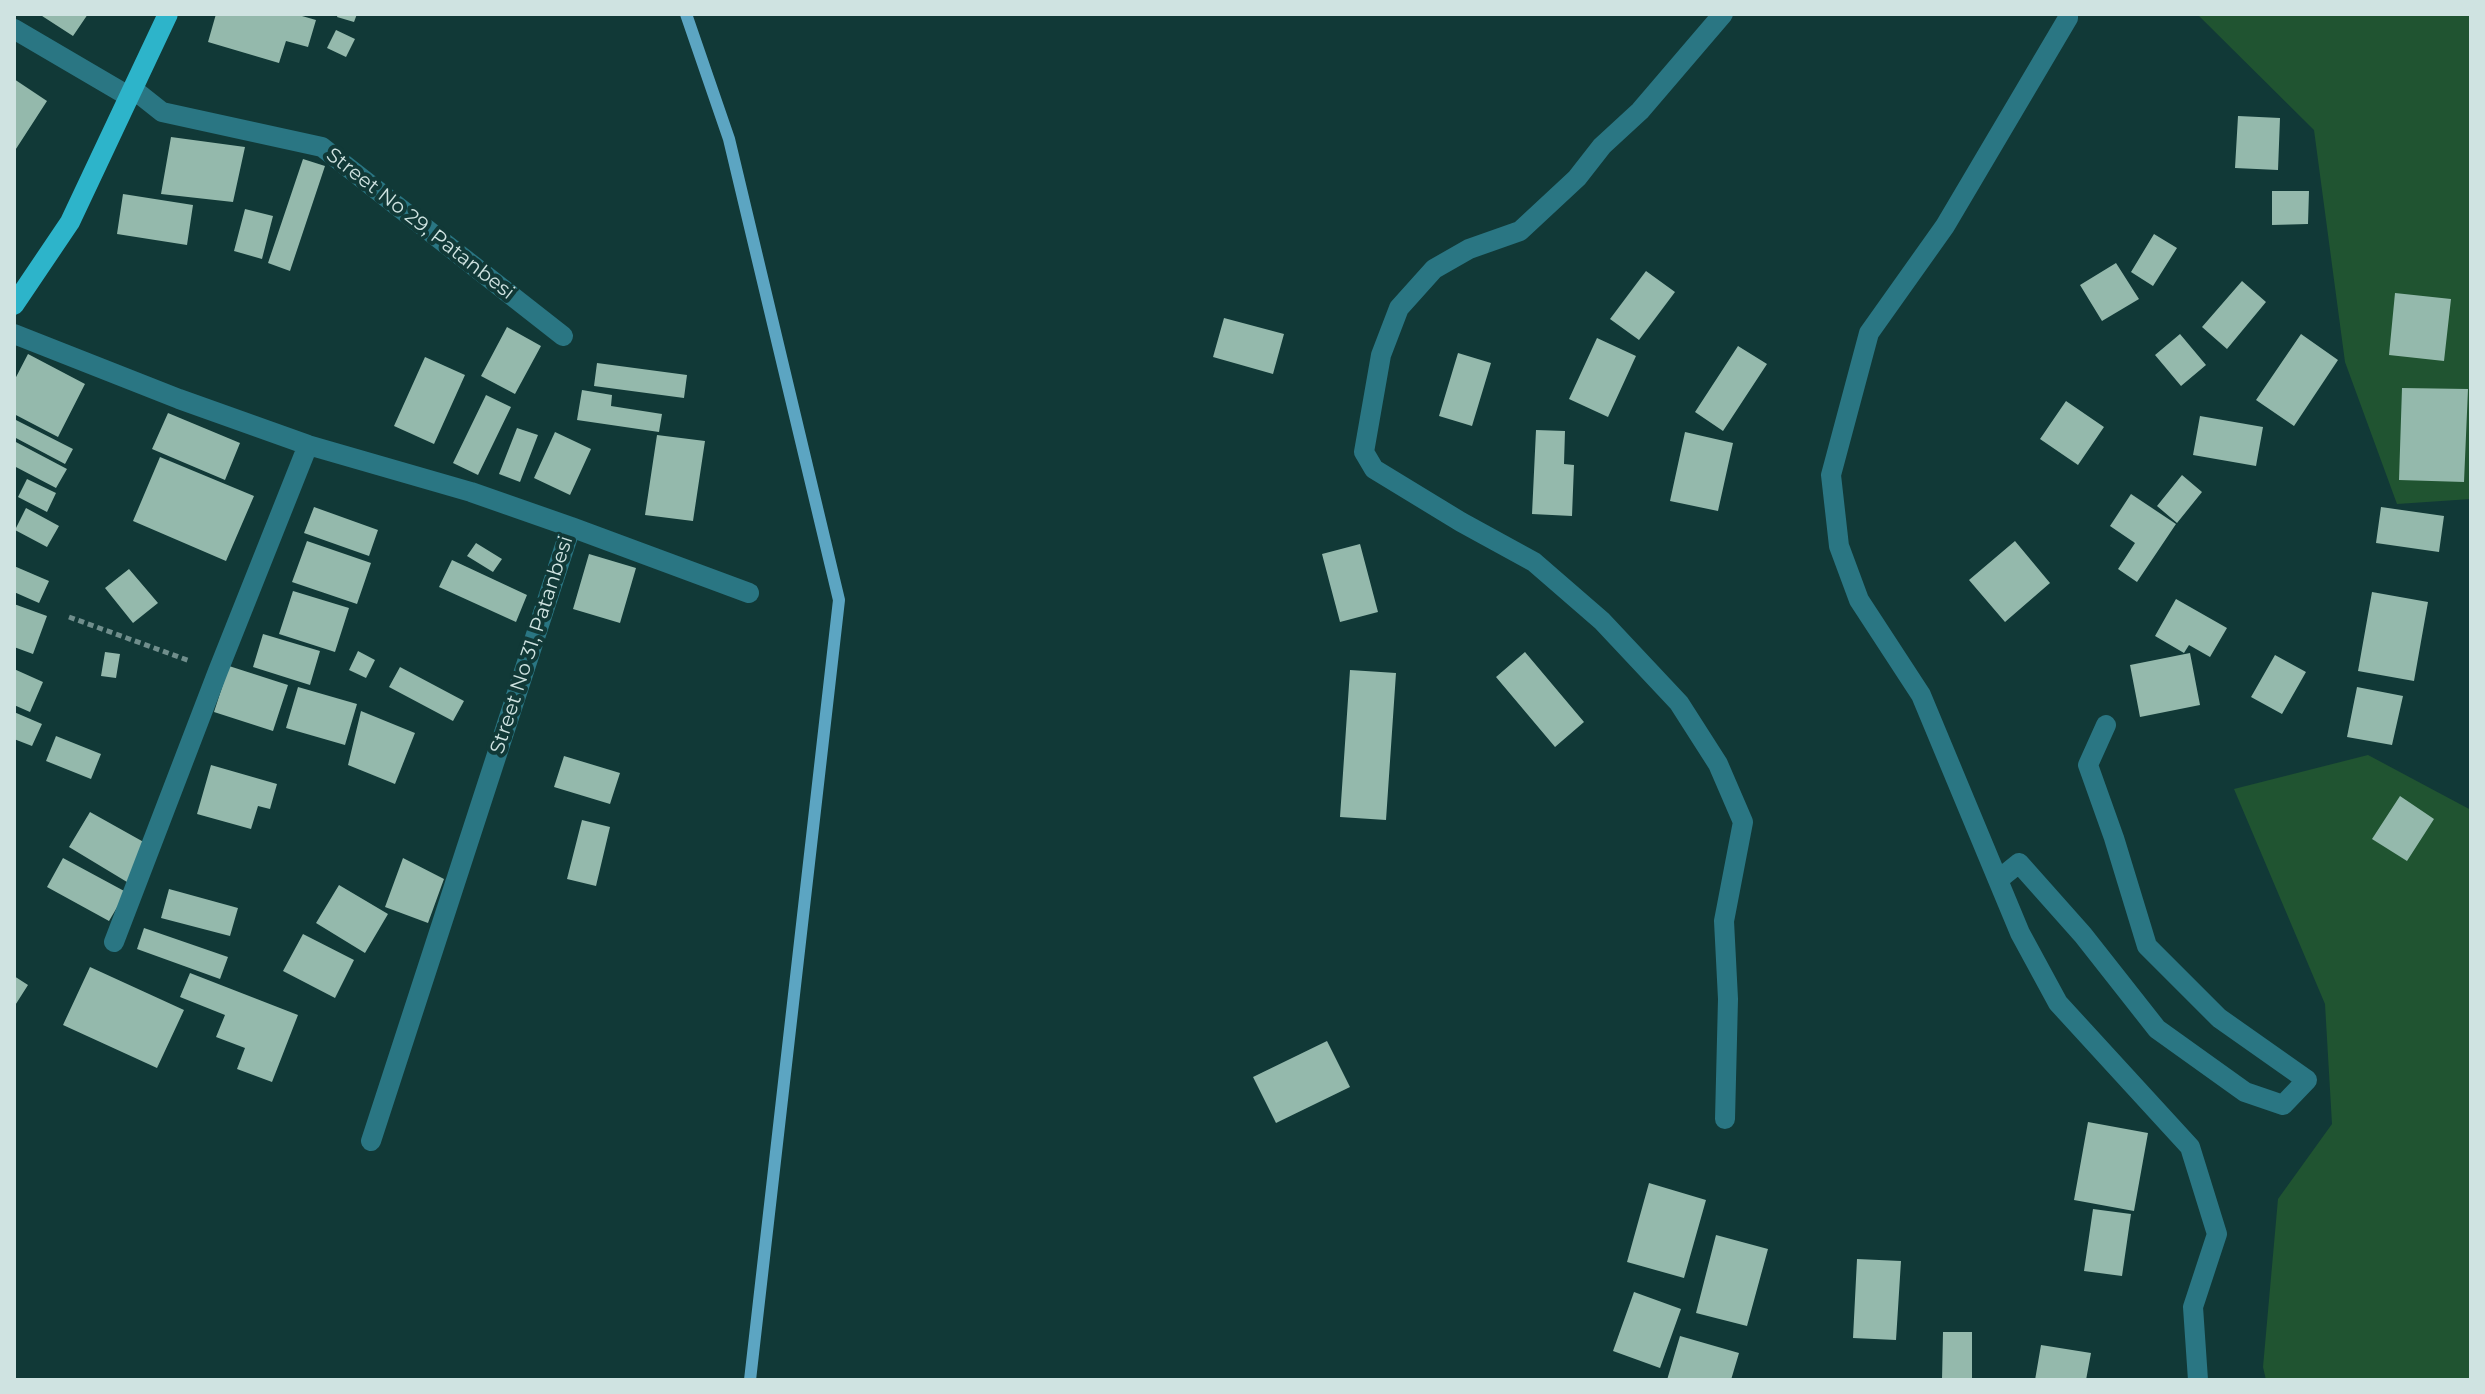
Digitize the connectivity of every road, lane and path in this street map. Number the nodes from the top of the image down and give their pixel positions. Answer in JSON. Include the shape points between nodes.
{"nodes":[{"id":1,"x":168,"y":14,"type":"edge"},
{"id":2,"x":1723,"y":14,"type":"edge"},
{"id":3,"x":2068,"y":14,"type":"edge"},
{"id":4,"x":14,"y":29,"type":"edge"},
{"id":5,"x":131,"y":93,"type":"junction"},
{"id":6,"x":14,"y":305,"type":"edge"},
{"id":7,"x":14,"y":334,"type":"edge"},
{"id":8,"x":563,"y":336,"type":"dead end"},
{"id":9,"x":308,"y":445,"type":"junction"},
{"id":10,"x":571,"y":527,"type":"junction"},
{"id":11,"x":749,"y":593,"type":"dead end"},
{"id":12,"x":69,"y":617,"type":"dead end"},
{"id":13,"x":218,"y":671,"type":"junction"},
{"id":14,"x":2106,"y":725,"type":"dead end"},
{"id":15,"x":1998,"y":880,"type":"junction"},
{"id":16,"x":114,"y":942,"type":"dead end"},
{"id":17,"x":1725,"y":1119,"type":"dead end"},
{"id":18,"x":371,"y":1141,"type":"dead end"},
{"id":19,"x":2198,"y":1380,"type":"edge"}],
"edges":[{"from":1,"to":5,"type":"main road"},
{"from":2,"to":17,"type":"street","via":[[1640,111],[1520,231],[1469,249],[1434,269],[1399,308],[1381,355],[1364,452],[1374,469],[1534,562],[1602,621],[1679,703],[1718,764],[1743,822],[1724,921]]},
{"from":3,"to":15,"type":"street","via":[[1945,226],[1869,333],[1831,475],[1839,546],[1859,600],[1921,695]]},
{"from":4,"to":5,"type":"street","name":"Street No 29, Patanbesi"},
{"from":5,"to":6,"type":"main road","via":[[70,222]]},
{"from":5,"to":8,"type":"street","name":"Street No 29, Patanbesi","via":[[162,112],[322,147]]},
{"from":7,"to":9,"type":"street","name":"Street No 31, Patanbesi"},
{"from":9,"to":10,"type":"street","name":"Street No 31, Patanbesi"},
{"from":9,"to":13,"type":"street"},
{"from":10,"to":11,"type":"street"},
{"from":10,"to":18,"type":"street","name":"Street No 31, Patanbesi"},
{"from":12,"to":13,"type":"path"},
{"from":13,"to":16,"type":"street"},
{"from":14,"to":15,"type":"street","via":[[2088,765],[2147,946],[2219,1018],[2307,1080],[2283,1105],[2245,1092],[2157,1029],[2019,863]]},
{"from":15,"to":19,"type":"street","via":[[2058,1003],[2190,1147],[2217,1234],[2193,1307]]}]}
